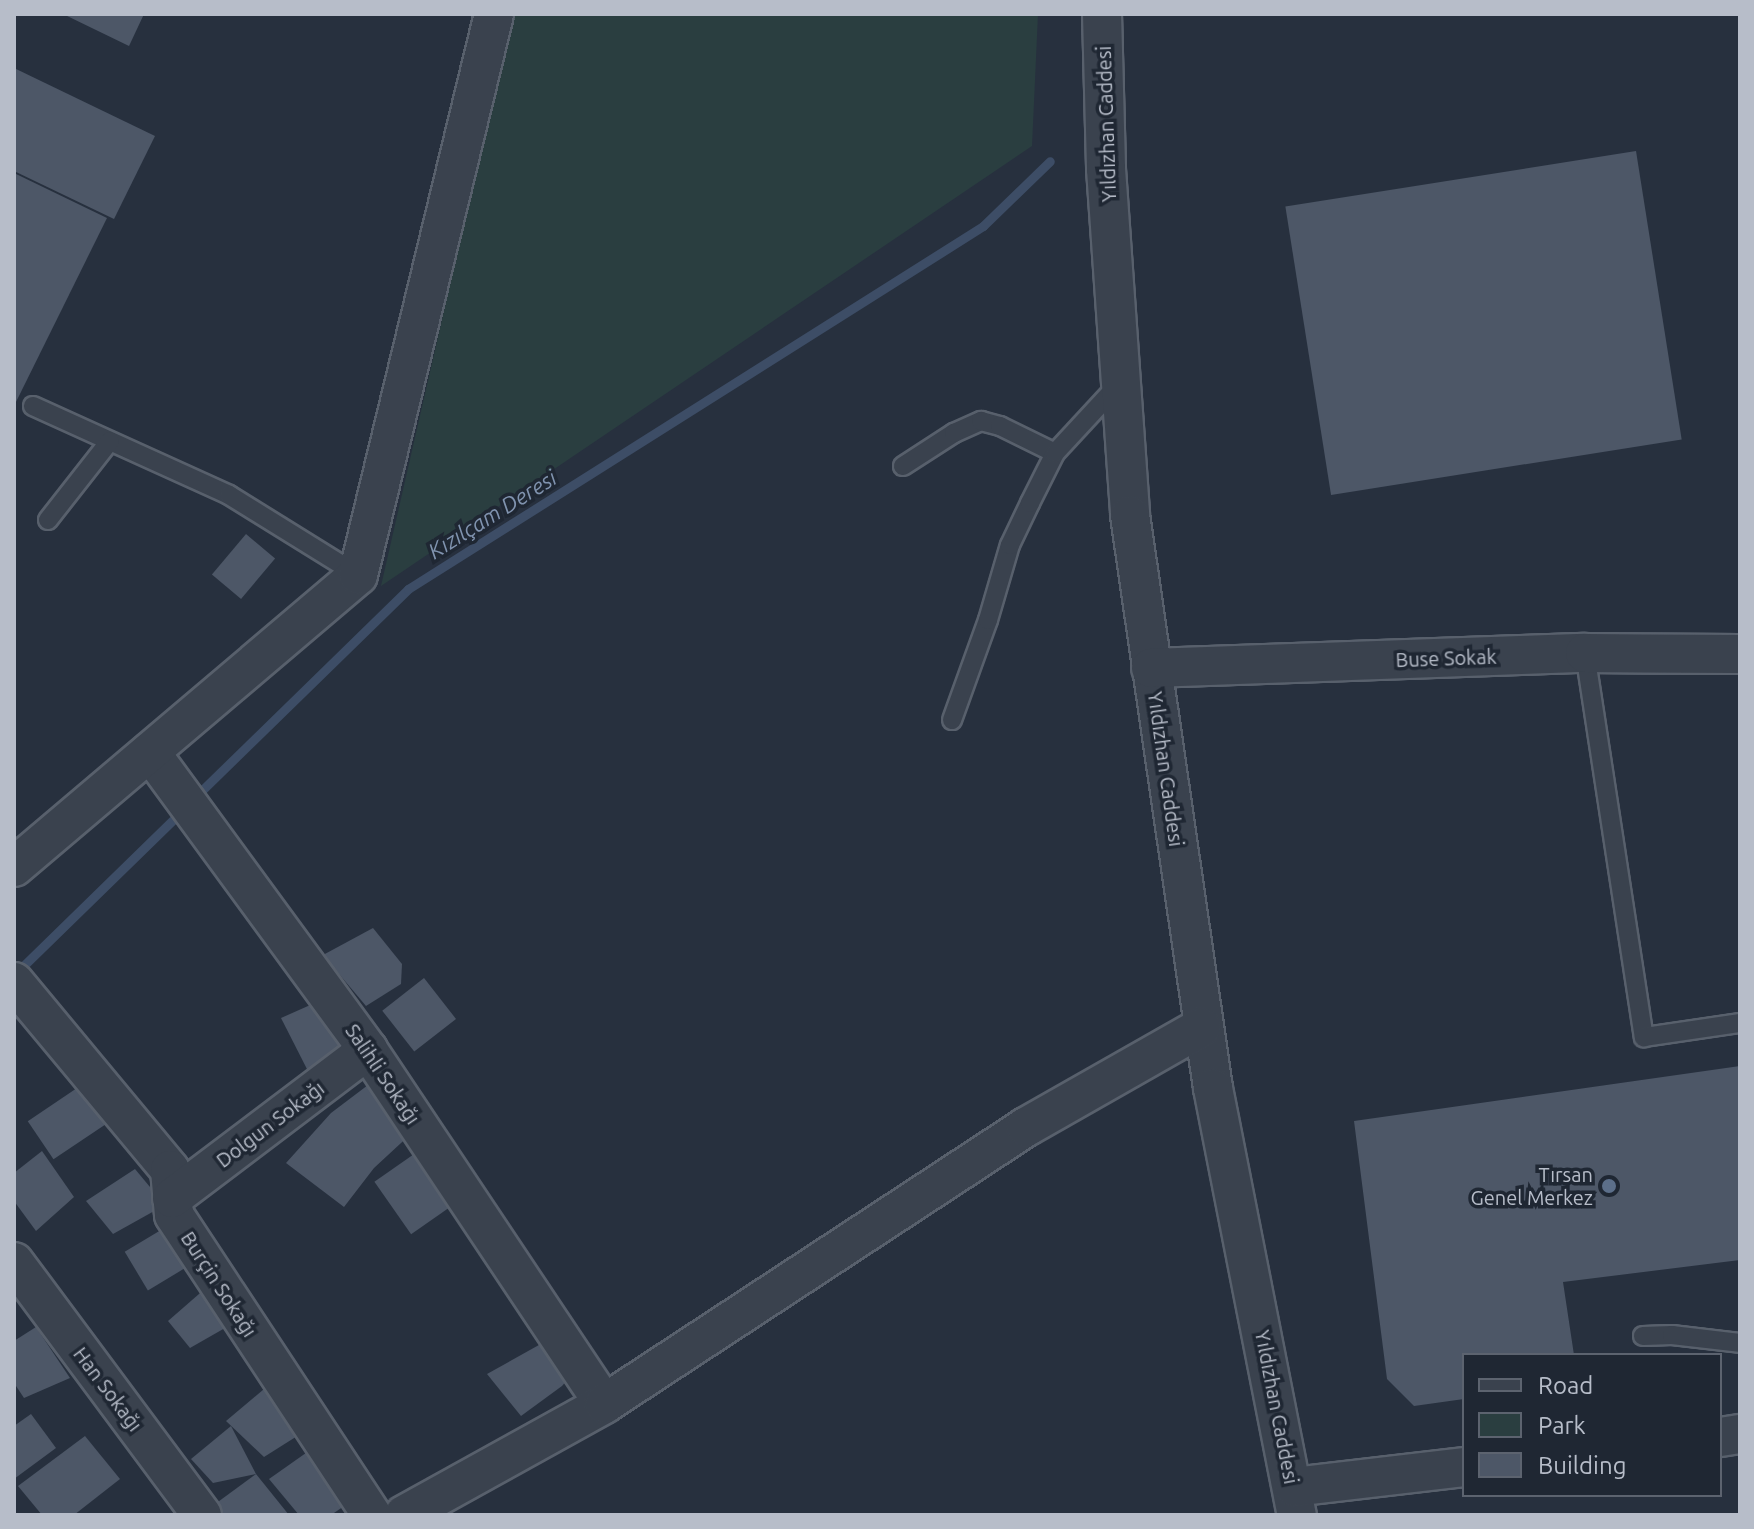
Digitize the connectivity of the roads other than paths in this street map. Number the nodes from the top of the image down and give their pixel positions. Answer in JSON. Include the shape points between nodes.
{"nodes":[{"id":1,"x":494,"y":14,"type":"edge"},
{"id":2,"x":1102,"y":14,"type":"edge"},
{"id":3,"x":1121,"y":381,"type":"junction"},
{"id":4,"x":33,"y":406,"type":"dead end"},
{"id":5,"x":110,"y":441,"type":"junction"},
{"id":6,"x":1055,"y":453,"type":"junction"},
{"id":7,"x":903,"y":466,"type":"dead end"},
{"id":8,"x":48,"y":520,"type":"dead end"},
{"id":9,"x":358,"y":575,"type":"junction"},
{"id":10,"x":1585,"y":653,"type":"junction"},
{"id":11,"x":1740,"y":654,"type":"edge"},
{"id":12,"x":1151,"y":668,"type":"junction"},
{"id":13,"x":952,"y":720,"type":"dead end"},
{"id":14,"x":150,"y":752,"type":"junction"},
{"id":15,"x":16,"y":869,"type":"edge"},
{"id":16,"x":19,"y":988,"type":"edge"},
{"id":17,"x":1740,"y":1023,"type":"edge"},
{"id":18,"x":1202,"y":1027,"type":"junction"},
{"id":19,"x":368,"y":1050,"type":"junction"},
{"id":20,"x":172,"y":1198,"type":"junction"},
{"id":21,"x":14,"y":1262,"type":"edge"},
{"id":22,"x":1643,"y":1336,"type":"dead end"},
{"id":23,"x":1740,"y":1343,"type":"edge"},
{"id":24,"x":604,"y":1404,"type":"junction"},
{"id":25,"x":1462,"y":1467,"type":"edge"},
{"id":26,"x":1296,"y":1501,"type":"edge"},
{"id":27,"x":415,"y":1513,"type":"edge"},
{"id":28,"x":202,"y":1515,"type":"edge"},
{"id":29,"x":372,"y":1515,"type":"edge"}],
"edges":[{"from":1,"to":9,"type":"street"},
{"from":2,"to":3,"type":"street","name":"Yıldızhan Caddesi","via":[[1106,169]]},
{"from":3,"to":6,"type":"lane"},
{"from":3,"to":12,"type":"street","name":"Yıldızhan Caddesi","via":[[1130,515]]},
{"from":4,"to":5,"type":"lane"},
{"from":5,"to":8,"type":"lane"},
{"from":5,"to":9,"type":"lane","via":[[229,495]]},
{"from":6,"to":7,"type":"lane","via":[[981,421]]},
{"from":6,"to":13,"type":"lane","via":[[1010,545]]},
{"from":9,"to":14,"type":"street"},
{"from":10,"to":11,"type":"street","name":"Buse Sokak"},
{"from":10,"to":12,"type":"street","name":"Buse Sokak"},
{"from":10,"to":17,"type":"lane","via":[[1644,1037]]},
{"from":12,"to":18,"type":"street","name":"Yıldızhan Caddesi"},
{"from":14,"to":15,"type":"street"},
{"from":14,"to":19,"type":"street","name":"Salihli Sokağı"},
{"from":16,"to":20,"type":"street","name":"Burçin Sokağı","via":[[170,1170]]},
{"from":18,"to":24,"type":"street","via":[[1026,1127]]},
{"from":18,"to":26,"type":"street","name":"Yıldızhan Caddesi"},
{"from":19,"to":20,"type":"street","name":"Dolgun Sokağı"},
{"from":19,"to":24,"type":"street","name":"Salihli Sokağı"},
{"from":20,"to":29,"type":"street","name":"Burçin Sokağı","via":[[174,1215]]},
{"from":21,"to":28,"type":"street","name":"Han Sokağı"},
{"from":22,"to":23,"type":"lane"},
{"from":24,"to":27,"type":"street"},
{"from":25,"to":26,"type":"street"}]}
